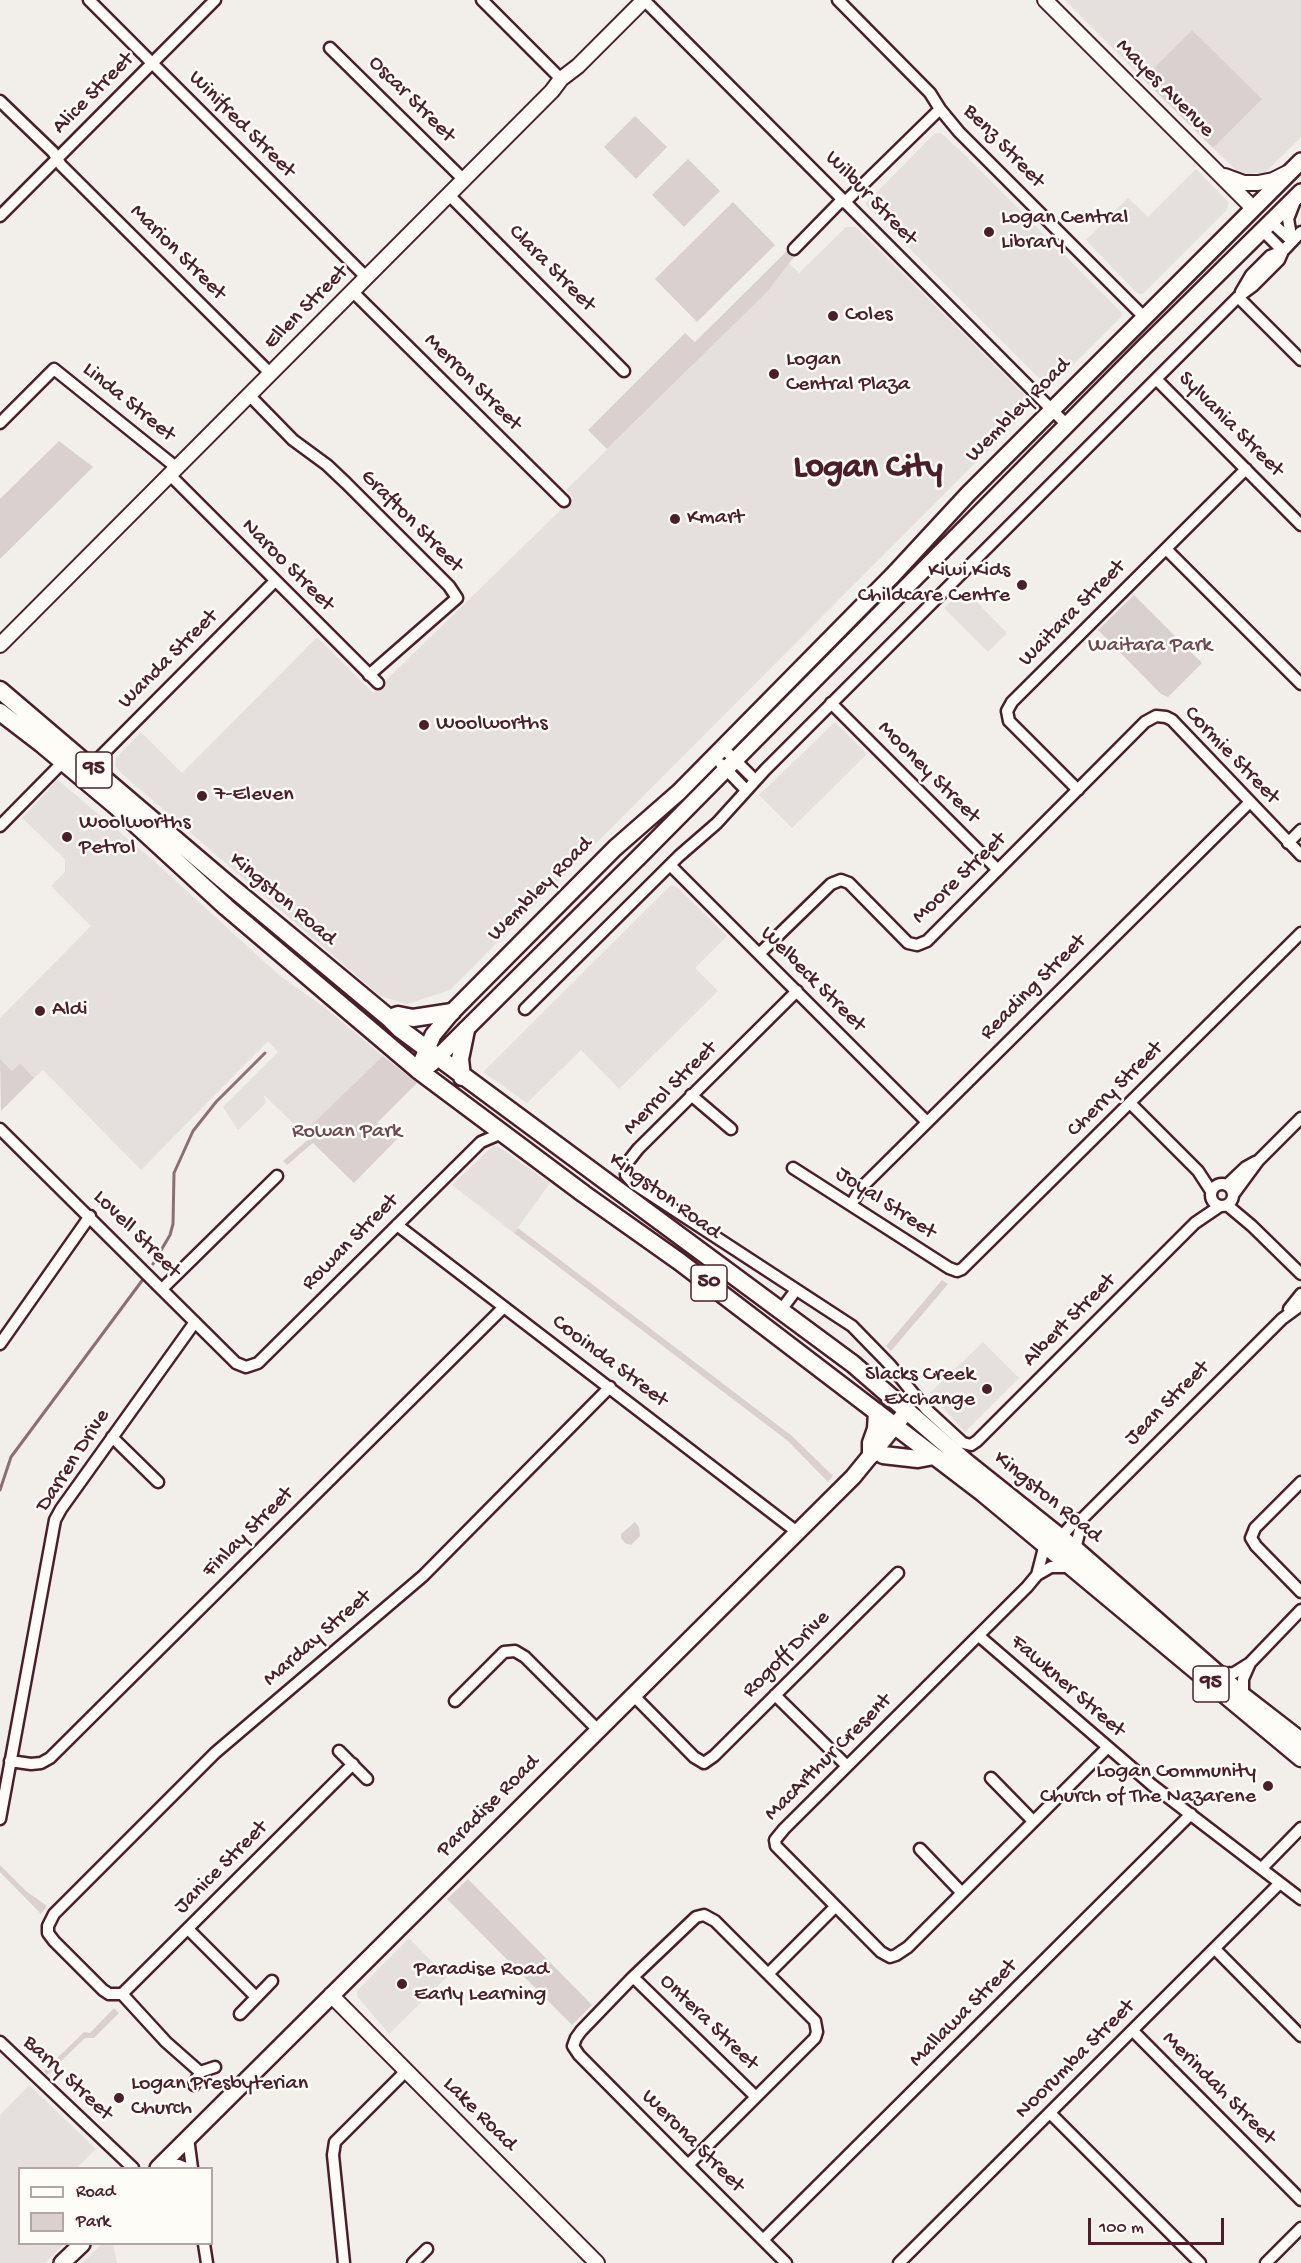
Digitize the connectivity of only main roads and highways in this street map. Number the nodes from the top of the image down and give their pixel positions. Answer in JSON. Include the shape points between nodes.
{"nodes":[{"id":1,"x":1297,"y":165,"type":"edge"},
{"id":2,"x":1300,"y":193,"type":"edge"},
{"id":3,"x":1253,"y":208,"type":"junction"},
{"id":4,"x":1266,"y":226,"type":"junction"},
{"id":5,"x":0,"y":690,"type":"edge"},
{"id":6,"x":0,"y":712,"type":"edge"},
{"id":7,"x":452,"y":1012,"type":"junction"},
{"id":8,"x":389,"y":1018,"type":"junction"},
{"id":9,"x":466,"y":1029,"type":"junction"},
{"id":10,"x":432,"y":1054,"type":"junction"},
{"id":11,"x":420,"y":1071,"type":"junction"},
{"id":12,"x":462,"y":1077,"type":"junction"},
{"id":13,"x":877,"y":1412,"type":"junction"},
{"id":14,"x":911,"y":1414,"type":"junction"},
{"id":15,"x":899,"y":1429,"type":"junction"},
{"id":16,"x":877,"y":1455,"type":"junction"},
{"id":17,"x":934,"y":1456,"type":"junction"},
{"id":18,"x":1301,"y":1741,"type":"edge"},
{"id":19,"x":1301,"y":1758,"type":"edge"},
{"id":20,"x":160,"y":2166,"type":"edge"},
{"id":21,"x":81,"y":2245,"type":"edge"},
{"id":22,"x":62,"y":2263,"type":"edge"}],
"edges":[{"from":1,"to":3,"type":"main road","name":"Wembley Road"},
{"from":2,"to":4,"type":"main road","name":"Wembley Road"},
{"from":3,"to":4,"type":"main road"},
{"from":3,"to":7,"type":"main road","name":"Wembley Road","via":[[679,792],[615,848]]},
{"from":4,"to":9,"type":"main road","name":"Wembley Road"},
{"from":5,"to":8,"type":"main road","name":"Kingston Road","number":"95"},
{"from":6,"to":11,"type":"main road","name":"Kingston Road","number":"95","via":[[143,829],[225,907]]},
{"from":7,"to":8,"type":"main road"},
{"from":7,"to":10,"type":"main road","name":"Wembley Road","via":[[437,1029]]},
{"from":8,"to":10,"type":"main road","name":"Kingston Road","number":"95"},
{"from":9,"to":10,"type":"main road","name":"Wembley Road"},
{"from":9,"to":12,"type":"main road","via":[[460,1059]]},
{"from":10,"to":11,"type":"main road","name":"Wembley Road"},
{"from":10,"to":12,"type":"main road","name":"Kingston Road","number":"95"},
{"from":11,"to":13,"type":"main road","name":"Kingston Road","number":"50"},
{"from":12,"to":14,"type":"main road","name":"Kingston Road","number":"50","via":[[854,1364]]},
{"from":13,"to":15,"type":"main road","name":"Kingston Road","number":"50"},
{"from":13,"to":16,"type":"main road","via":[[871,1443]]},
{"from":14,"to":15,"type":"main road","name":"Paradise Road"},
{"from":14,"to":18,"type":"main road","name":"Kingston Road","number":"95"},
{"from":15,"to":16,"type":"main road","name":"Paradise Road"},
{"from":15,"to":17,"type":"main road","name":"Kingston Road","number":"95"},
{"from":16,"to":17,"type":"main road","via":[[918,1459]]},
{"from":16,"to":20,"type":"main road","name":"Paradise Road"},
{"from":17,"to":19,"type":"main road","name":"Kingston Road","number":"95"},
{"from":21,"to":22,"type":"main road"}]}
